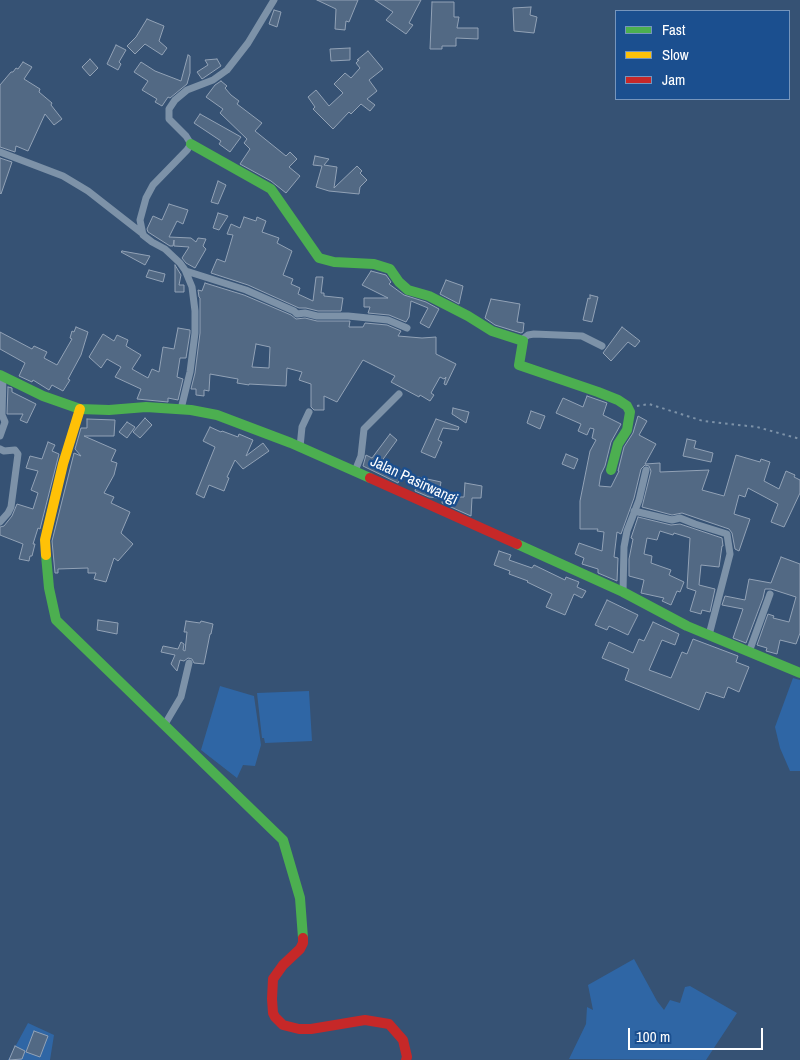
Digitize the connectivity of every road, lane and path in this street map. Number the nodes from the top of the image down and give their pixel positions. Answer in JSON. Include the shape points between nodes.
{"nodes":[{"id":1,"x":274,"y":0,"type":"edge"},
{"id":2,"x":191,"y":144,"type":"junction"},
{"id":3,"x":0,"y":152,"type":"edge"},
{"id":4,"x":143,"y":235,"type":"junction"},
{"id":5,"x":186,"y":271,"type":"junction"},
{"id":6,"x":407,"y":328,"type":"dead end"},
{"id":7,"x":523,"y":341,"type":"junction"},
{"id":8,"x":602,"y":346,"type":"dead end"},
{"id":9,"x":2,"y":376,"type":"edge"},
{"id":10,"x":399,"y":394,"type":"dead end"},
{"id":11,"x":80,"y":409,"type":"junction"},
{"id":12,"x":181,"y":409,"type":"junction"},
{"id":13,"x":309,"y":412,"type":"dead end"},
{"id":14,"x":630,"y":412,"type":"junction"},
{"id":15,"x":0,"y":436,"type":"edge"},
{"id":16,"x":800,"y":439,"type":"edge"},
{"id":17,"x":300,"y":447,"type":"junction"},
{"id":18,"x":0,"y":449,"type":"edge"},
{"id":19,"x":611,"y":470,"type":"dead end"},
{"id":20,"x":646,"y":470,"type":"dead end"},
{"id":21,"x":355,"y":471,"type":"junction"},
{"id":22,"x":634,"y":511,"type":"junction"},
{"id":23,"x":0,"y":522,"type":"edge"},
{"id":24,"x":623,"y":592,"type":"junction"},
{"id":25,"x":770,"y":594,"type":"dead end"},
{"id":26,"x":709,"y":635,"type":"junction"},
{"id":27,"x":749,"y":652,"type":"junction"},
{"id":28,"x":189,"y":663,"type":"dead end"},
{"id":29,"x":800,"y":673,"type":"edge"},
{"id":30,"x":165,"y":724,"type":"junction"},
{"id":31,"x":406,"y":1060,"type":"edge"}],
"edges":[{"from":1,"to":2,"type":"street","via":[[248,44],[227,70],[214,80],[187,90],[169,109],[169,118]]},
{"from":2,"to":4,"type":"street","via":[[158,178],[150,192],[140,220]]},
{"from":2,"to":7,"type":"street","via":[[271,189],[319,258],[390,268],[408,290],[429,296],[492,331]]},
{"from":3,"to":4,"type":"street","via":[[62,176],[88,190]]},
{"from":4,"to":5,"type":"street","via":[[166,249]]},
{"from":5,"to":6,"type":"street","via":[[246,290],[297,314],[388,320]]},
{"from":5,"to":12,"type":"street","via":[[192,287],[195,333]]},
{"from":7,"to":8,"type":"street","via":[[534,334],[582,336]]},
{"from":7,"to":14,"type":"street","via":[[519,365],[618,400],[628,406]]},
{"from":9,"to":11,"type":"street","name":"Jalan Pasirwangi"},
{"from":9,"to":15,"type":"street","via":[[2,415],[5,422]]},
{"from":10,"to":21,"type":"street","via":[[364,429],[361,456]]},
{"from":11,"to":12,"type":"street","name":"Jalan Pasirwangi"},
{"from":11,"to":30,"type":"street","via":[[45,540],[49,588],[56,620]]},
{"from":12,"to":17,"type":"street","name":"Jalan Pasirwangi","via":[[217,415]]},
{"from":13,"to":17,"type":"street","via":[[302,427]]},
{"from":14,"to":16,"type":"path","via":[[640,405],[649,404],[703,420],[758,427]]},
{"from":14,"to":19,"type":"street","via":[[627,430],[618,444]]},
{"from":17,"to":21,"type":"street","name":"Jalan Pasirwangi"},
{"from":18,"to":23,"type":"street","via":[[15,450],[18,454],[10,507]]},
{"from":20,"to":22,"type":"street"},
{"from":21,"to":24,"type":"street","name":"Jalan Pasirwangi"},
{"from":22,"to":24,"type":"street","via":[[624,548]]},
{"from":22,"to":26,"type":"street","via":[[672,520],[680,518],[727,534],[730,554]]},
{"from":24,"to":26,"type":"street","name":"Jalan Pasirwangi"},
{"from":25,"to":27,"type":"street"},
{"from":26,"to":27,"type":"street","name":"Jalan Pasirwangi"},
{"from":27,"to":29,"type":"street","name":"Jalan Pasirwangi"},
{"from":28,"to":30,"type":"street","via":[[182,697]]},
{"from":30,"to":31,"type":"street","via":[[279,835],[286,847],[300,898],[303,944],[273,980],[275,1018],[283,1025],[298,1029],[365,1020],[389,1024],[403,1040]]}]}
